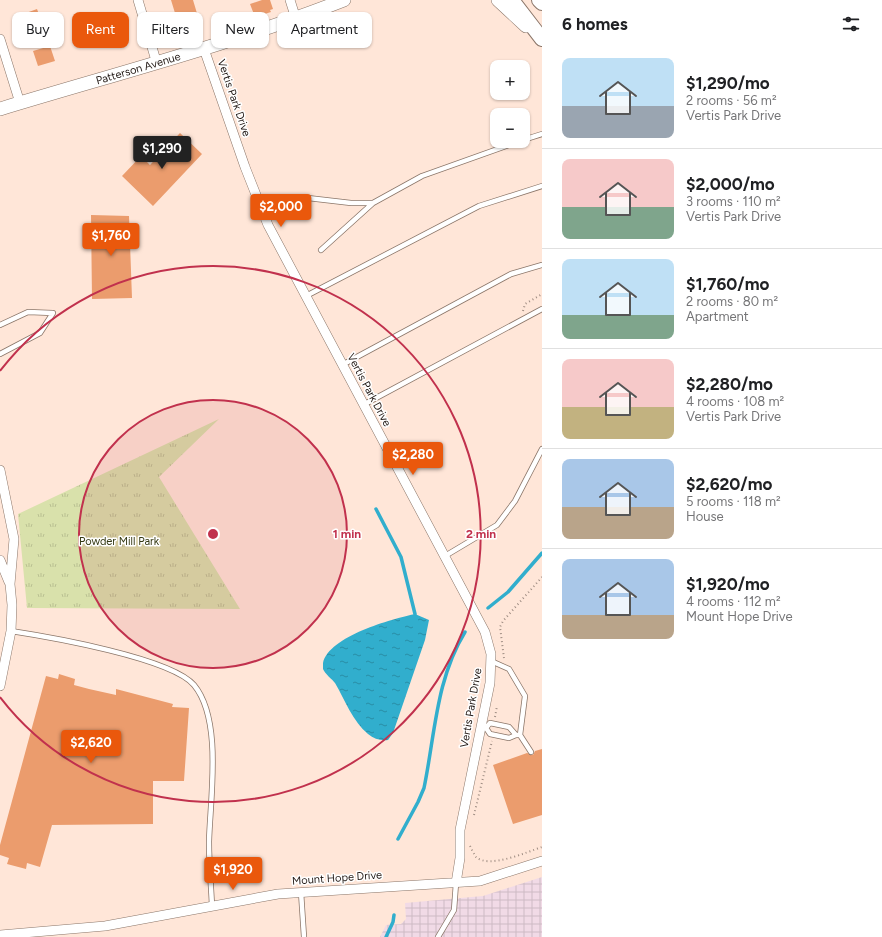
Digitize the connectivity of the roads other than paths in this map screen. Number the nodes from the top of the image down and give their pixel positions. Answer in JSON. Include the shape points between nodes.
{"nodes":[{"id":1,"x":138,"y":0,"type":"edge"},
{"id":2,"x":290,"y":0,"type":"edge"},
{"id":3,"x":344,"y":0,"type":"edge"},
{"id":4,"x":498,"y":0,"type":"edge"},
{"id":5,"x":512,"y":0,"type":"edge"},
{"id":6,"x":539,"y":0,"type":"edge"},
{"id":7,"x":542,"y":3,"type":"edge"},
{"id":8,"x":294,"y":12,"type":"edge"},
{"id":9,"x":314,"y":12,"type":"edge"},
{"id":10,"x":277,"y":25,"type":"edge"},
{"id":11,"x":0,"y":39,"type":"edge"},
{"id":12,"x":542,"y":39,"type":"edge"},
{"id":13,"x":542,"y":44,"type":"edge"},
{"id":14,"x":204,"y":49,"type":"junction"},
{"id":15,"x":157,"y":64,"type":"junction"},
{"id":16,"x":20,"y":103,"type":"junction"},
{"id":17,"x":0,"y":109,"type":"edge"},
{"id":18,"x":542,"y":134,"type":"edge"},
{"id":19,"x":530,"y":138,"type":"edge"},
{"id":20,"x":500,"y":148,"type":"edge"},
{"id":21,"x":542,"y":186,"type":"edge"},
{"id":22,"x":308,"y":198,"type":"dead end"},
{"id":23,"x":373,"y":203,"type":"junction"},
{"id":24,"x":321,"y":250,"type":"dead end"},
{"id":25,"x":542,"y":265,"type":"edge"},
{"id":26,"x":306,"y":296,"type":"junction"},
{"id":27,"x":542,"y":309,"type":"edge"},
{"id":28,"x":0,"y":325,"type":"edge"},
{"id":29,"x":0,"y":354,"type":"edge"},
{"id":30,"x":342,"y":365,"type":"junction"},
{"id":31,"x":363,"y":405,"type":"junction"},
{"id":32,"x":542,"y":449,"type":"edge"},
{"id":33,"x":0,"y":470,"type":"edge"},
{"id":34,"x":445,"y":556,"type":"junction"},
{"id":35,"x":0,"y":560,"type":"edge"},
{"id":36,"x":10,"y":584,"type":"junction"},
{"id":37,"x":11,"y":631,"type":"junction"},
{"id":38,"x":491,"y":661,"type":"junction"},
{"id":39,"x":0,"y":686,"type":"edge"},
{"id":40,"x":484,"y":727,"type":"junction"},
{"id":41,"x":518,"y":735,"type":"junction"},
{"id":42,"x":531,"y":752,"type":"dead end"},
{"id":43,"x":542,"y":861,"type":"edge"},
{"id":44,"x":456,"y":883,"type":"junction"},
{"id":45,"x":301,"y":892,"type":"junction"},
{"id":46,"x":212,"y":906,"type":"junction"},
{"id":47,"x":0,"y":931,"type":"edge"},
{"id":48,"x":13,"y":933,"type":"junction"},
{"id":49,"x":0,"y":934,"type":"edge"},
{"id":50,"x":304,"y":937,"type":"edge"},
{"id":51,"x":438,"y":937,"type":"edge"}],
"edges":[{"from":1,"to":15,"type":"street"},
{"from":2,"to":8,"type":"street"},
{"from":3,"to":9,"type":"main road","name":"Patterson Avenue"},
{"from":4,"to":13,"type":"main road"},
{"from":5,"to":12,"type":"main road"},
{"from":6,"to":7,"type":"main road"},
{"from":10,"to":14,"type":"main road","name":"Patterson Avenue"},
{"from":11,"to":16,"type":"street"},
{"from":14,"to":15,"type":"main road","name":"Patterson Avenue"},
{"from":14,"to":26,"type":"street","name":"Vertis Park Drive","via":[[268,225]]},
{"from":15,"to":16,"type":"main road","name":"Patterson Avenue"},
{"from":16,"to":17,"type":"main road","name":"Patterson Avenue"},
{"from":18,"to":19,"type":"lane"},
{"from":20,"to":23,"type":"lane","via":[[422,176]]},
{"from":21,"to":26,"type":"lane","via":[[479,206]]},
{"from":22,"to":23,"type":"lane"},
{"from":23,"to":24,"type":"lane"},
{"from":25,"to":30,"type":"lane","via":[[511,274]]},
{"from":26,"to":30,"type":"street","name":"Vertis Park Drive"},
{"from":27,"to":31,"type":"lane"},
{"from":28,"to":29,"type":"lane","via":[[28,312],[53,314],[40,333]]},
{"from":30,"to":31,"type":"street","name":"Vertis Park Drive"},
{"from":31,"to":34,"type":"street","name":"Vertis Park Drive"},
{"from":32,"to":34,"type":"lane","via":[[516,501],[497,525]]},
{"from":33,"to":36,"type":"street","via":[[14,539]]},
{"from":34,"to":38,"type":"street","name":"Vertis Park Drive","via":[[485,632]]},
{"from":35,"to":36,"type":"street"},
{"from":36,"to":37,"type":"street"},
{"from":37,"to":39,"type":"street"},
{"from":37,"to":46,"type":"lane","via":[[63,639],[148,661],[178,672],[195,686],[204,702],[213,748],[209,843]]},
{"from":38,"to":40,"type":"street","name":"Vertis Park Drive"},
{"from":38,"to":41,"type":"lane","via":[[509,669],[525,696]]},
{"from":40,"to":41,"type":"lane","via":[[490,734],[510,738]]},
{"from":40,"to":41,"type":"lane","via":[[490,723],[509,727]]},
{"from":40,"to":44,"type":"street","name":"Vertis Park Drive","via":[[460,830],[460,858]]},
{"from":41,"to":42,"type":"lane"},
{"from":43,"to":44,"type":"street","name":"Mount Hope Drive","via":[[480,881]]},
{"from":44,"to":45,"type":"street","name":"Mount Hope Drive"},
{"from":44,"to":51,"type":"lane","via":[[454,910]]},
{"from":45,"to":46,"type":"street","name":"Mount Hope Drive"},
{"from":45,"to":50,"type":"lane"},
{"from":46,"to":48,"type":"street","name":"Mount Hope Drive","via":[[105,926]]},
{"from":47,"to":48,"type":"street","name":"Mount Hope Drive"},
{"from":48,"to":49,"type":"street","name":"Mount Hope Drive"}]}
